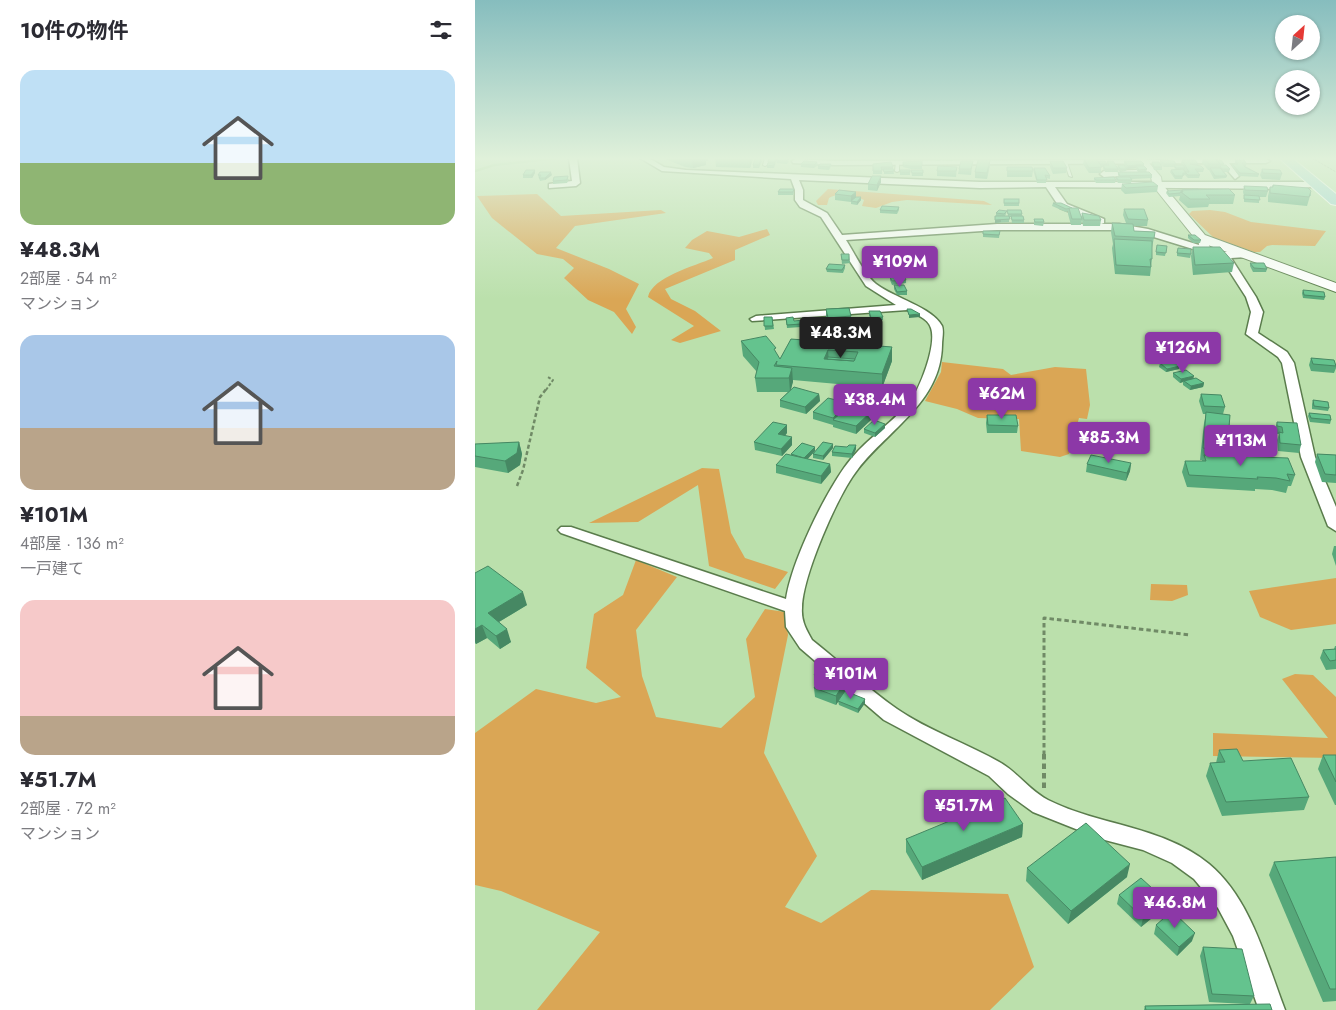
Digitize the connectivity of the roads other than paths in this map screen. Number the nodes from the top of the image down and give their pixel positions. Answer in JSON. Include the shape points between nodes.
{"nodes":[{"id":1,"x":803,"y":205,"type":"edge"},
{"id":2,"x":1060,"y":205,"type":"edge"},
{"id":3,"x":1174,"y":205,"type":"edge"},
{"id":4,"x":1119,"y":228,"type":"junction"},
{"id":5,"x":839,"y":238,"type":"junction"},
{"id":6,"x":1201,"y":238,"type":"junction"},
{"id":7,"x":1206,"y":250,"type":"junction"},
{"id":8,"x":1224,"y":255,"type":"junction"},
{"id":9,"x":1243,"y":255,"type":"junction"},
{"id":10,"x":1336,"y":288,"type":"edge"},
{"id":11,"x":908,"y":307,"type":"junction"},
{"id":12,"x":756,"y":319,"type":"dead end"},
{"id":13,"x":1308,"y":456,"type":"junction"},
{"id":14,"x":1327,"y":458,"type":"edge"},
{"id":15,"x":1336,"y":526,"type":"edge"},
{"id":16,"x":566,"y":530,"type":"dead end"},
{"id":17,"x":793,"y":608,"type":"junction"},
{"id":18,"x":1272,"y":1010,"type":"edge"}],
"edges":[{"from":1,"to":5,"type":"street","via":[[824,215]]},
{"from":2,"to":4,"type":"street"},
{"from":3,"to":6,"type":"street"},
{"from":4,"to":5,"type":"street","via":[[997,227]]},
{"from":4,"to":7,"type":"street","via":[[1145,231]]},
{"from":5,"to":11,"type":"street","via":[[870,284]]},
{"from":6,"to":7,"type":"street"},
{"from":6,"to":9,"type":"street"},
{"from":7,"to":8,"type":"street"},
{"from":8,"to":9,"type":"street"},
{"from":8,"to":13,"type":"street","via":[[1257,312],[1252,334],[1288,363]]},
{"from":9,"to":10,"type":"street"},
{"from":11,"to":12,"type":"street"},
{"from":11,"to":17,"type":"street","via":[[930,318],[937,328],[936,357],[923,392],[913,406],[870,446],[834,494],[797,581]]},
{"from":13,"to":14,"type":"street"},
{"from":13,"to":15,"type":"street"},
{"from":16,"to":17,"type":"street"},
{"from":17,"to":18,"type":"street","via":[[795,627],[806,644],[891,715],[996,770],[1040,806],[1101,830],[1146,841],[1180,856],[1202,872],[1227,901],[1239,924]]}]}
